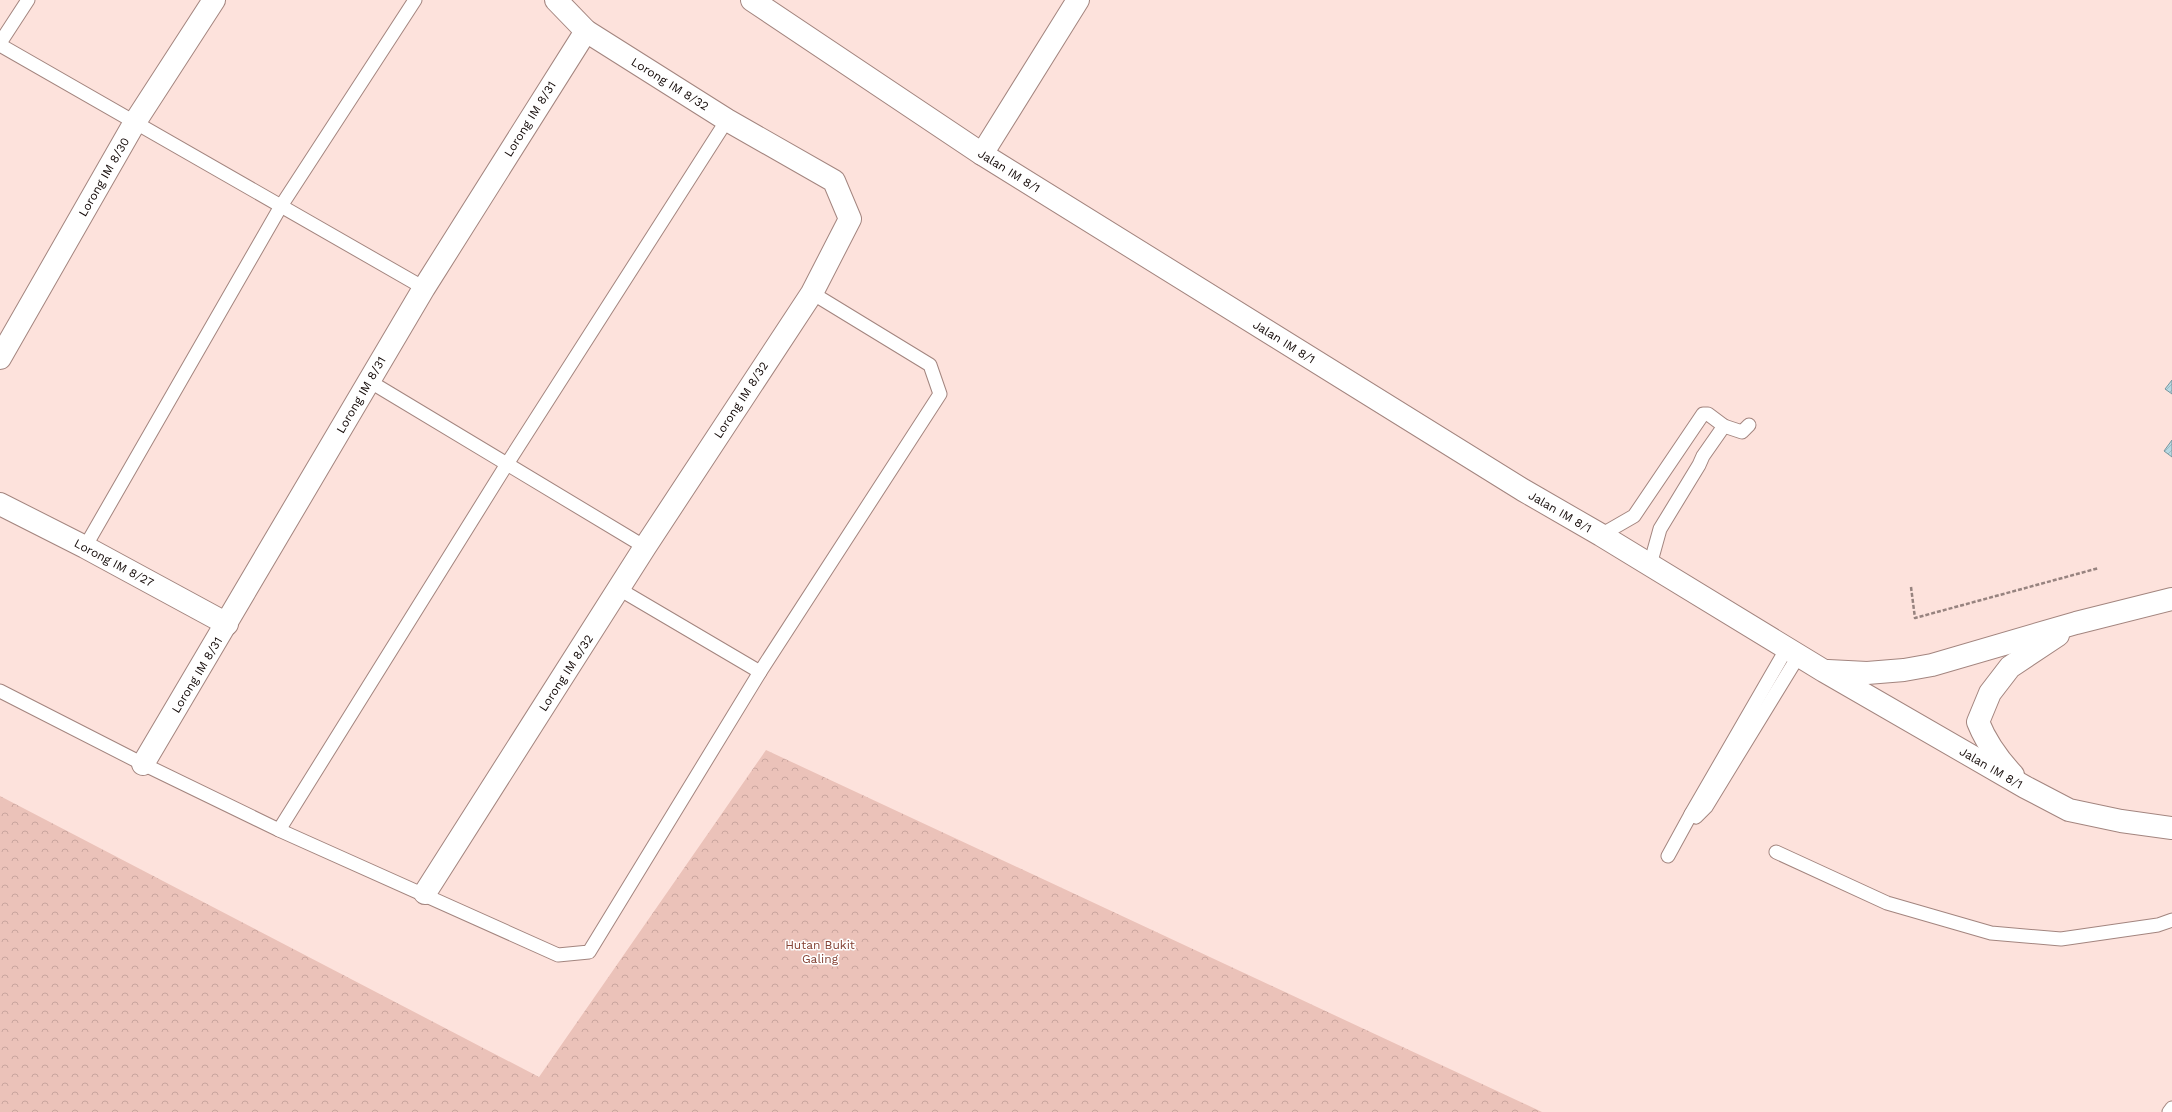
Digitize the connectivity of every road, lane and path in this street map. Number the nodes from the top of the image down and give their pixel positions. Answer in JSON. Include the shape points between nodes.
{"nodes":[{"id":1,"x":28,"y":0,"type":"edge"},
{"id":2,"x":214,"y":0,"type":"edge"},
{"id":3,"x":414,"y":0,"type":"edge"},
{"id":4,"x":556,"y":0,"type":"edge"},
{"id":5,"x":752,"y":0,"type":"edge"},
{"id":6,"x":1078,"y":0,"type":"edge"},
{"id":7,"x":586,"y":31,"type":"junction"},
{"id":8,"x":0,"y":44,"type":"edge"},
{"id":9,"x":727,"y":120,"type":"junction"},
{"id":10,"x":135,"y":122,"type":"junction"},
{"id":11,"x":982,"y":154,"type":"junction"},
{"id":12,"x":281,"y":206,"type":"junction"},
{"id":13,"x":424,"y":288,"type":"junction"},
{"id":14,"x":812,"y":293,"type":"junction"},
{"id":15,"x":0,"y":358,"type":"edge"},
{"id":16,"x":369,"y":381,"type":"junction"},
{"id":17,"x":1749,"y":425,"type":"dead end"},
{"id":18,"x":1724,"y":426,"type":"junction"},
{"id":19,"x":507,"y":464,"type":"junction"},
{"id":20,"x":0,"y":504,"type":"edge"},
{"id":21,"x":1601,"y":535,"type":"junction"},
{"id":22,"x":85,"y":547,"type":"junction"},
{"id":23,"x":645,"y":547,"type":"junction"},
{"id":24,"x":1650,"y":565,"type":"junction"},
{"id":25,"x":2099,"y":568,"type":"dead end"},
{"id":26,"x":1911,"y":587,"type":"dead end"},
{"id":27,"x":619,"y":589,"type":"junction"},
{"id":28,"x":2172,"y":599,"type":"edge"},
{"id":29,"x":2076,"y":623,"type":"junction"},
{"id":30,"x":227,"y":624,"type":"junction"},
{"id":31,"x":1793,"y":652,"type":"junction"},
{"id":32,"x":1824,"y":671,"type":"junction"},
{"id":33,"x":760,"y":672,"type":"junction"},
{"id":34,"x":0,"y":691,"type":"edge"},
{"id":35,"x":143,"y":764,"type":"junction"},
{"id":36,"x":2025,"y":787,"type":"junction"},
{"id":37,"x":2172,"y":828,"type":"edge"},
{"id":38,"x":279,"y":830,"type":"junction"},
{"id":39,"x":1776,"y":852,"type":"dead end"},
{"id":40,"x":1668,"y":856,"type":"dead end"},
{"id":41,"x":425,"y":893,"type":"junction"},
{"id":42,"x":2172,"y":920,"type":"edge"},
{"id":43,"x":2172,"y":1108,"type":"edge"},
{"id":44,"x":2169,"y":1112,"type":"edge"}],
"edges":[{"from":1,"to":8,"type":"lane"},
{"from":2,"to":10,"type":"street","name":"Lorong IM 8/30"},
{"from":3,"to":12,"type":"lane"},
{"from":4,"to":7,"type":"street","name":"Lorong IM 8/32"},
{"from":5,"to":11,"type":"street","name":"Jalan IM 8/1"},
{"from":6,"to":11,"type":"street"},
{"from":7,"to":9,"type":"street","name":"Lorong IM 8/32"},
{"from":7,"to":13,"type":"street","name":"Lorong IM 8/31"},
{"from":8,"to":10,"type":"lane"},
{"from":9,"to":14,"type":"street","name":"Lorong IM 8/32","via":[[834,181],[850,219]]},
{"from":9,"to":19,"type":"lane"},
{"from":10,"to":12,"type":"lane"},
{"from":10,"to":15,"type":"street","name":"Lorong IM 8/30"},
{"from":11,"to":21,"type":"street","name":"Jalan IM 8/1","via":[[1523,490]]},
{"from":12,"to":13,"type":"lane"},
{"from":12,"to":22,"type":"lane"},
{"from":13,"to":16,"type":"street","name":"Lorong IM 8/31"},
{"from":14,"to":23,"type":"street","name":"Lorong IM 8/32"},
{"from":14,"to":33,"type":"lane","via":[[930,365],[940,394]]},
{"from":16,"to":19,"type":"lane"},
{"from":16,"to":30,"type":"street","name":"Lorong IM 8/31"},
{"from":17,"to":18,"type":"lane","via":[[1742,432]]},
{"from":18,"to":21,"type":"lane","via":[[1708,414],[1703,414],[1634,516]]},
{"from":18,"to":24,"type":"lane","via":[[1702,456],[1660,528]]},
{"from":19,"to":23,"type":"lane"},
{"from":19,"to":38,"type":"lane"},
{"from":20,"to":22,"type":"street","name":"Lorong IM 8/27"},
{"from":21,"to":24,"type":"street","name":"Jalan IM 8/1"},
{"from":22,"to":30,"type":"street","name":"Lorong IM 8/27"},
{"from":23,"to":27,"type":"street","name":"Lorong IM 8/32"},
{"from":24,"to":31,"type":"street","name":"Jalan IM 8/1"},
{"from":25,"to":26,"type":"path","via":[[1915,618]]},
{"from":27,"to":33,"type":"lane"},
{"from":27,"to":41,"type":"street","name":"Lorong IM 8/32"},
{"from":28,"to":29,"type":"street","name":"Jalan IM 8/1"},
{"from":29,"to":32,"type":"street","name":"Jalan IM 8/1","via":[[1932,665],[1867,673]]},
{"from":29,"to":36,"type":"street","via":[[2010,667],[1990,693],[1978,722],[2001,762]]},
{"from":30,"to":35,"type":"street","name":"Lorong IM 8/31"},
{"from":31,"to":32,"type":"street","name":"Jalan IM 8/1"},
{"from":31,"to":40,"type":"lane","via":[[1706,807],[1696,816],[1691,814]]},
{"from":32,"to":36,"type":"street","name":"Jalan IM 8/1"},
{"from":33,"to":41,"type":"lane","via":[[588,952],[558,955]]},
{"from":34,"to":35,"type":"lane"},
{"from":35,"to":38,"type":"lane"},
{"from":36,"to":37,"type":"street","name":"Jalan IM 8/1","via":[[2069,810]]},
{"from":38,"to":41,"type":"lane"},
{"from":39,"to":42,"type":"lane","via":[[1887,903],[1992,933],[2061,939],[2158,925]]},
{"from":43,"to":44,"type":"lane"}]}
